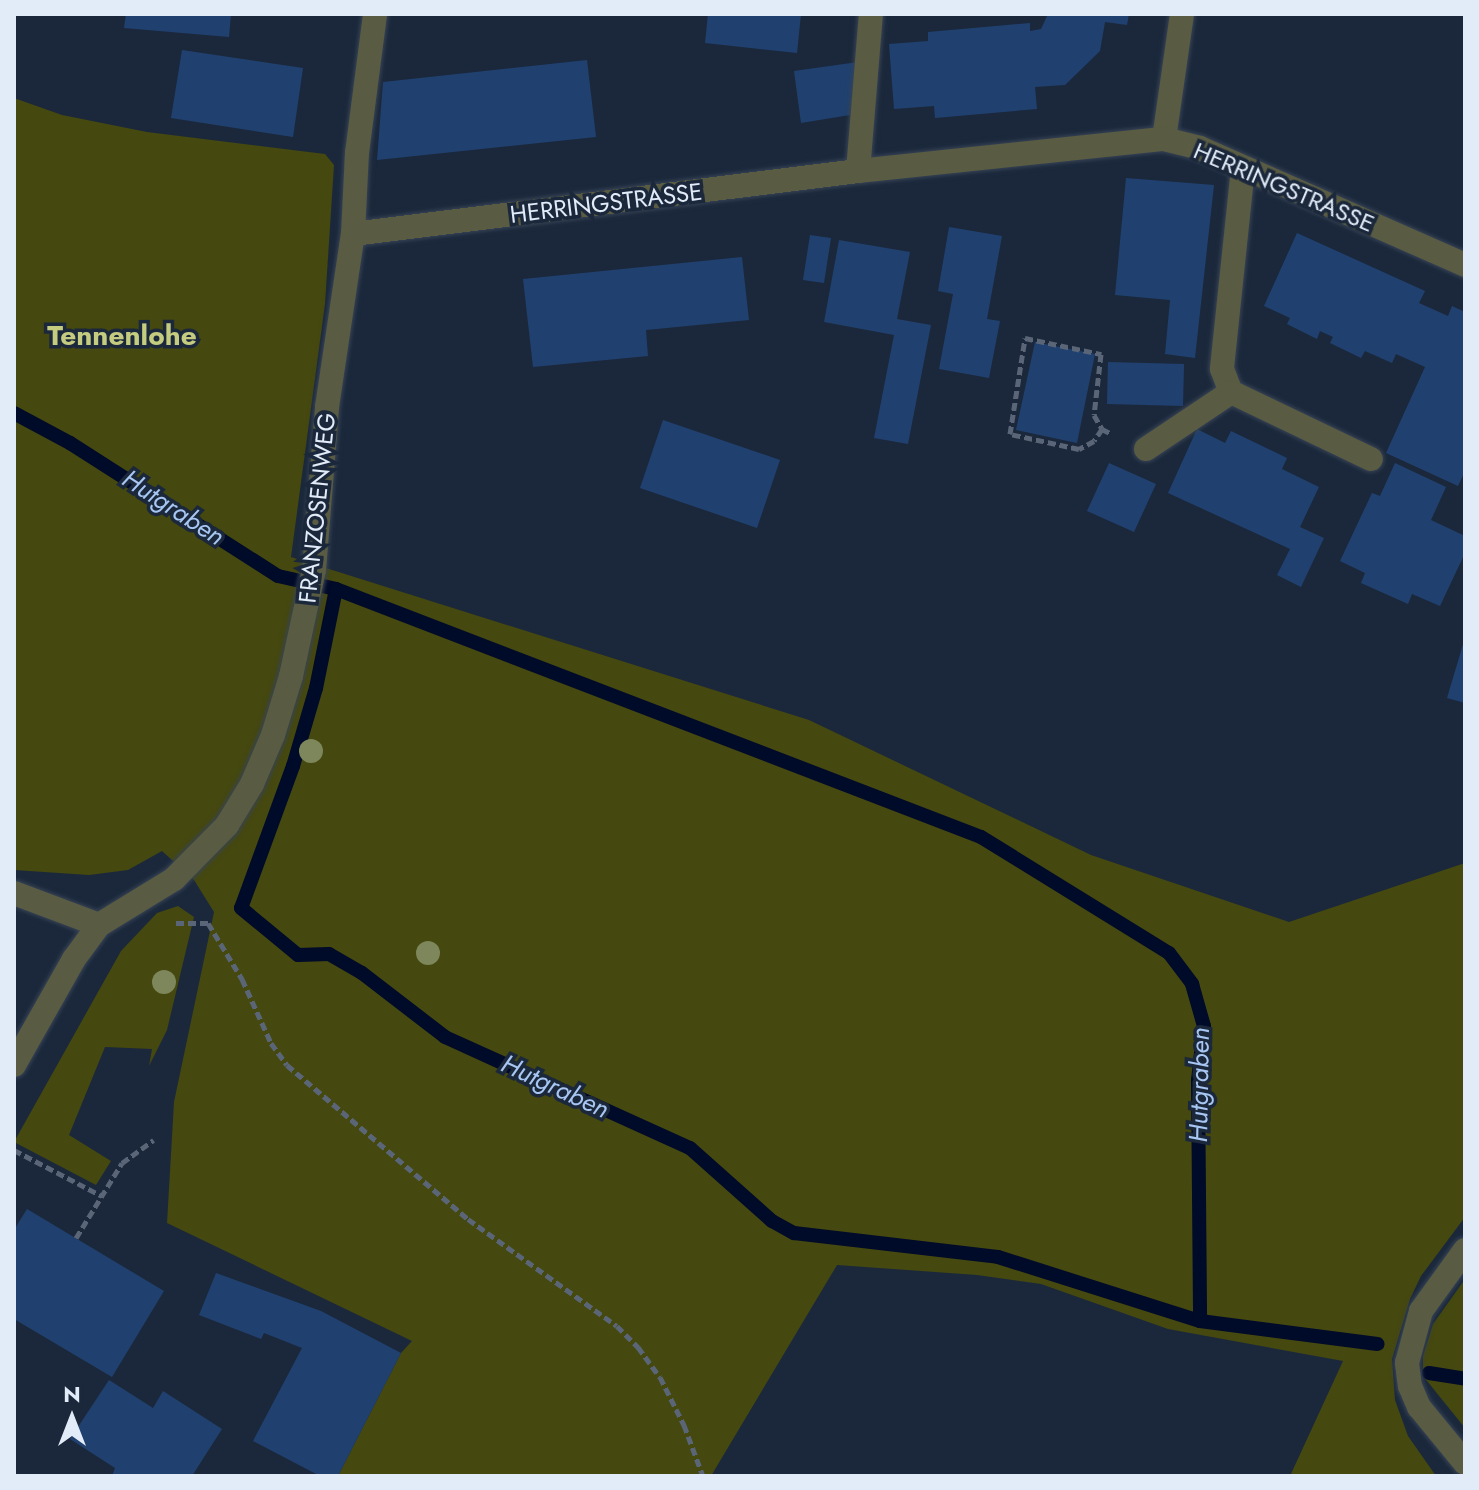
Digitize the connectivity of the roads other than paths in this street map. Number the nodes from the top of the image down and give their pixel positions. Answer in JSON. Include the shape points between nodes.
{"nodes":[{"id":1,"x":375,"y":14,"type":"edge"},
{"id":2,"x":871,"y":14,"type":"edge"},
{"id":3,"x":1182,"y":14,"type":"edge"},
{"id":4,"x":1164,"y":139,"type":"junction"},
{"id":5,"x":1243,"y":168,"type":"junction"},
{"id":6,"x":858,"y":171,"type":"junction"},
{"id":7,"x":353,"y":234,"type":"junction"},
{"id":8,"x":1465,"y":265,"type":"edge"},
{"id":9,"x":1231,"y":392,"type":"junction"},
{"id":10,"x":1146,"y":449,"type":"road end"},
{"id":11,"x":1371,"y":459,"type":"dead end"},
{"id":12,"x":14,"y":893,"type":"edge"},
{"id":13,"x":99,"y":925,"type":"junction"},
{"id":14,"x":14,"y":1065,"type":"edge"},
{"id":15,"x":1465,"y":1250,"type":"edge"},
{"id":16,"x":1465,"y":1463,"type":"edge"}],
"edges":[{"from":1,"to":7,"type":"street","name":"FRANZOSENWEG","via":[[357,153]]},
{"from":2,"to":6,"type":"street"},
{"from":3,"to":4,"type":"street"},
{"from":4,"to":5,"type":"street","name":"HERRINGSTRASSE"},
{"from":4,"to":6,"type":"street","name":"HERRINGSTRASSE"},
{"from":5,"to":8,"type":"street","name":"HERRINGSTRASSE"},
{"from":5,"to":9,"type":"street","via":[[1222,369]]},
{"from":6,"to":7,"type":"street","name":"HERRINGSTRASSE"},
{"from":7,"to":13,"type":"street","name":"FRANZOSENWEG","via":[[327,407],[314,570],[273,735],[227,825],[174,879]]},
{"from":9,"to":10,"type":"street"},
{"from":9,"to":11,"type":"street"},
{"from":12,"to":13,"type":"street"},
{"from":13,"to":14,"type":"street"},
{"from":15,"to":16,"type":"street","via":[[1421,1311],[1407,1363],[1419,1407]]}]}
